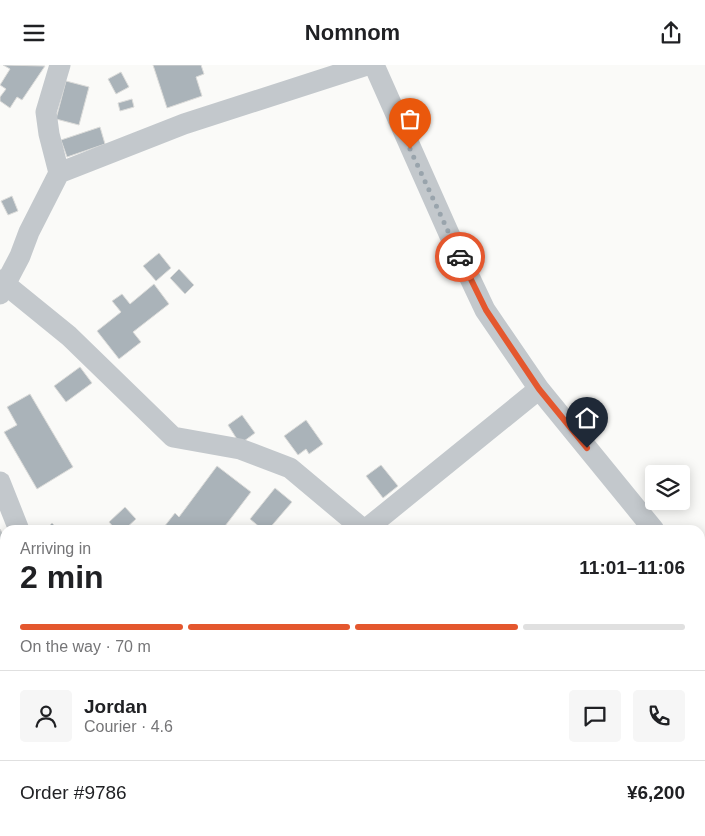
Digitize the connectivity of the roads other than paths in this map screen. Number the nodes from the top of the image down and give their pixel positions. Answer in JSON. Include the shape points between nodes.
{"nodes":[{"id":1,"x":60,"y":65,"type":"edge"},
{"id":2,"x":367,"y":65,"type":"edge"},
{"id":3,"x":374,"y":65,"type":"edge"},
{"id":4,"x":59,"y":173,"type":"junction"},
{"id":5,"x":2,"y":286,"type":"edge"},
{"id":6,"x":539,"y":389,"type":"junction"},
{"id":7,"x":0,"y":482,"type":"edge"},
{"id":8,"x":17,"y":525,"type":"edge"},
{"id":9,"x":359,"y":525,"type":"edge"},
{"id":10,"x":371,"y":525,"type":"edge"},
{"id":11,"x":650,"y":525,"type":"edge"}],
"edges":[{"from":1,"to":4,"type":"street","via":[[46,112]]},
{"from":2,"to":4,"type":"street","via":[[184,123]]},
{"from":3,"to":6,"type":"street","via":[[486,310]]},
{"from":4,"to":5,"type":"street","via":[[20,256]]},
{"from":5,"to":9,"type":"street","via":[[69,336],[173,437],[240,449],[290,468]]},
{"from":6,"to":10,"type":"street"},
{"from":6,"to":11,"type":"street"},
{"from":7,"to":8,"type":"street"}]}
